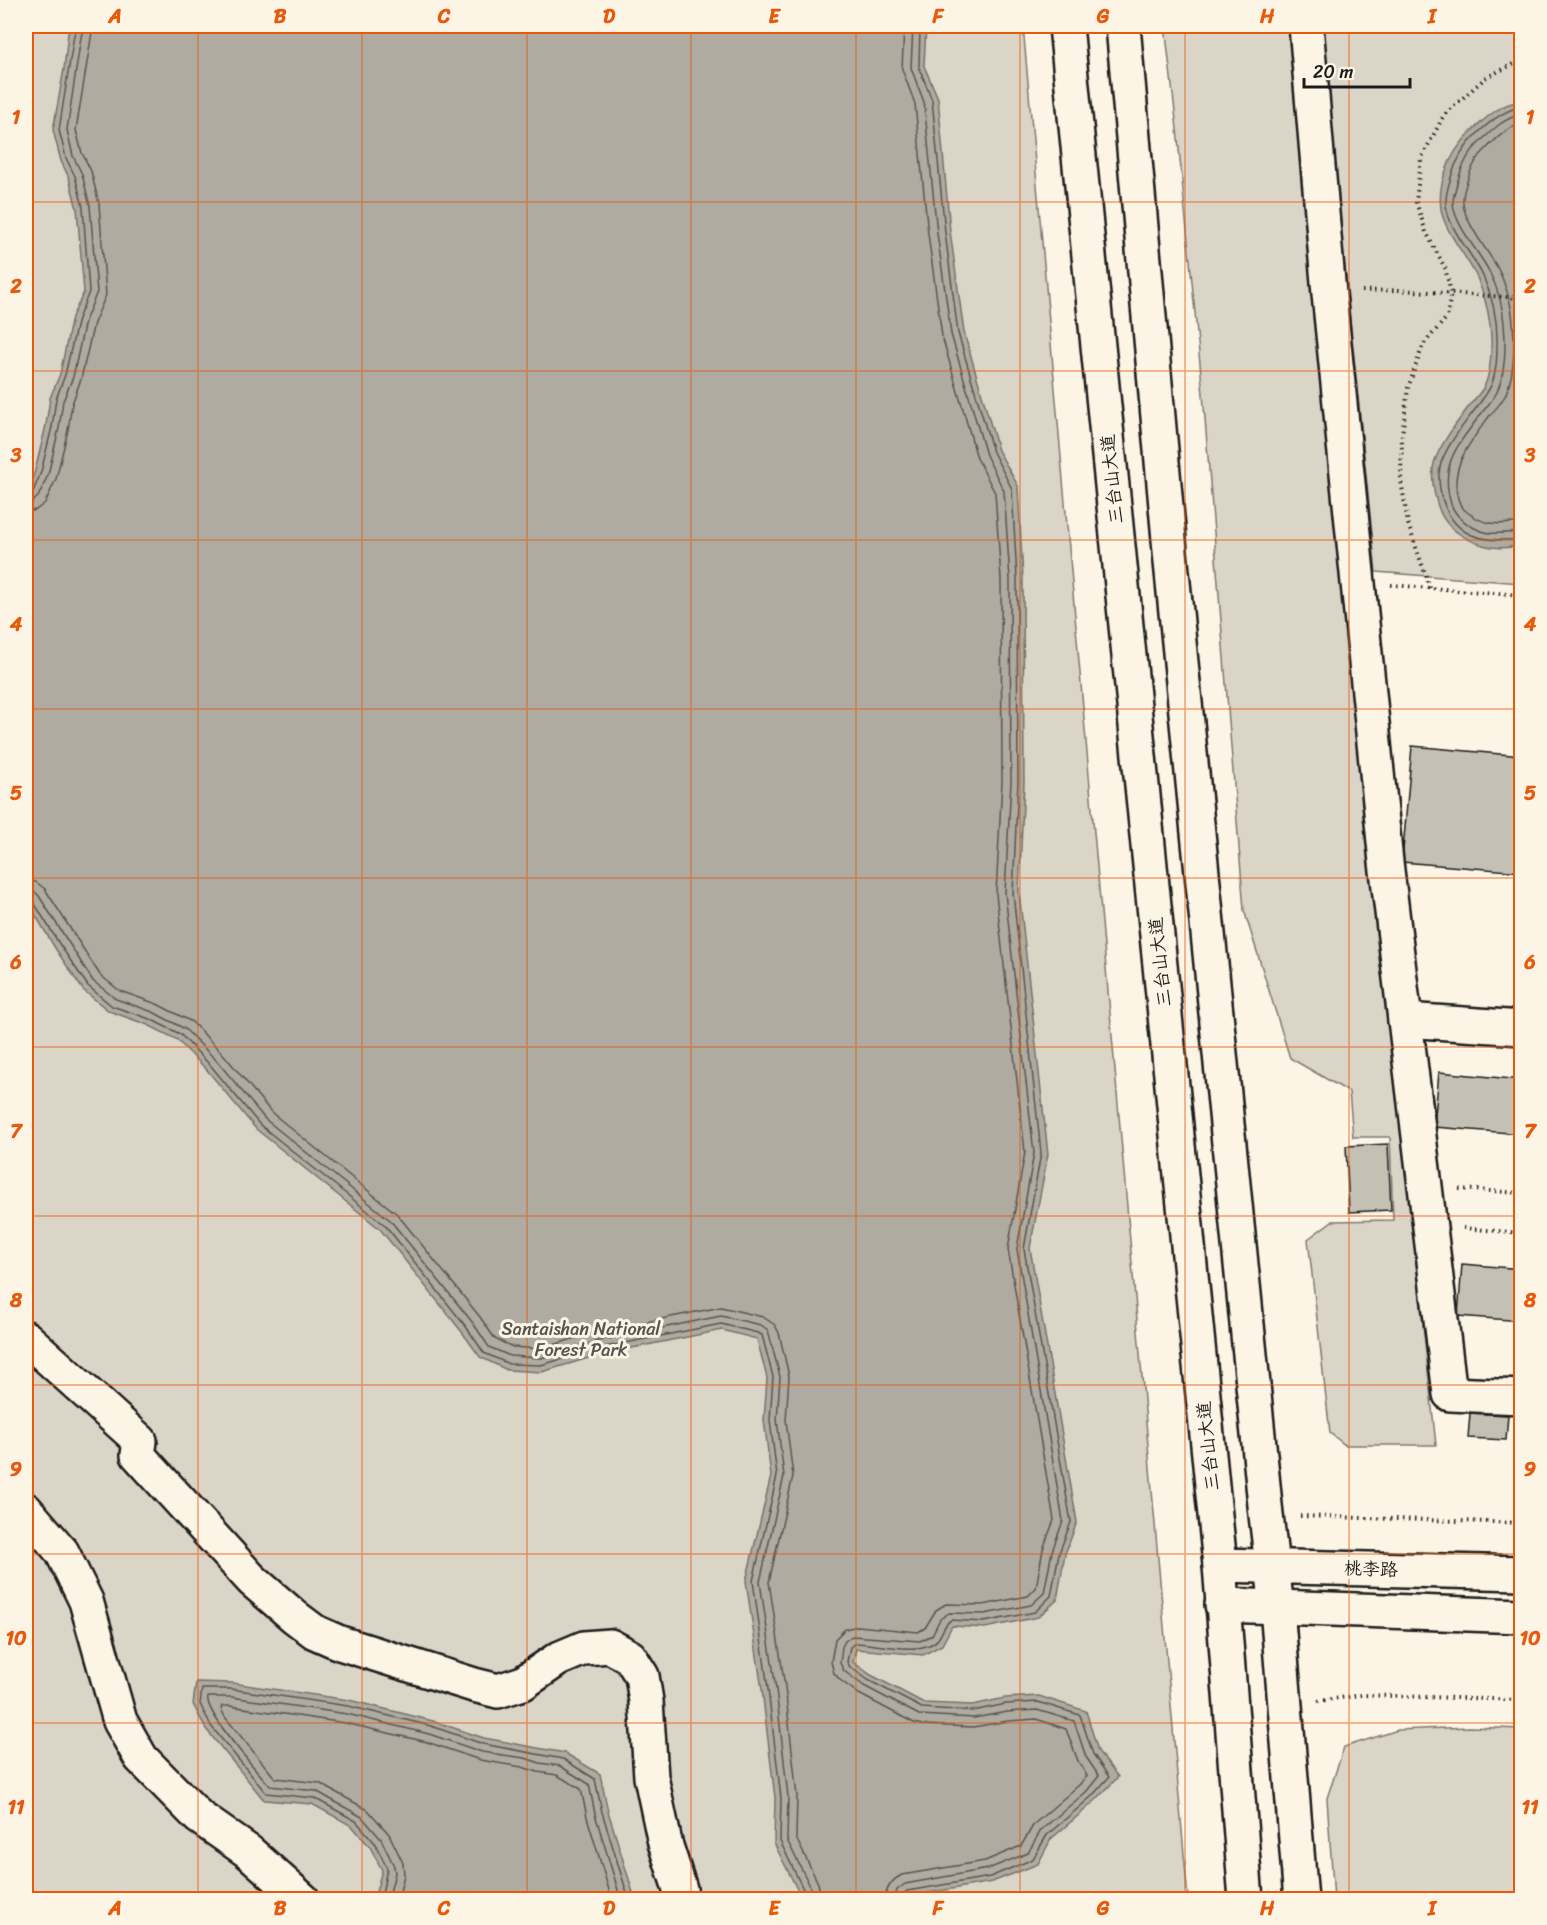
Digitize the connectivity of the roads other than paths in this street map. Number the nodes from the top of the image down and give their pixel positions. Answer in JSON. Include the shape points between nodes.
{"nodes":[{"id":1,"x":1066,"y":26,"type":"edge"},
{"id":2,"x":1123,"y":26,"type":"edge"},
{"id":3,"x":1306,"y":26,"type":"edge"},
{"id":4,"x":1405,"y":1020,"type":"junction"},
{"id":5,"x":1521,"y":1028,"type":"edge"},
{"id":6,"x":26,"y":1338,"type":"edge"},
{"id":7,"x":1521,"y":1397,"type":"edge"},
{"id":8,"x":26,"y":1510,"type":"edge"},
{"id":9,"x":1220,"y":1565,"type":"junction"},
{"id":10,"x":1271,"y":1566,"type":"junction"},
{"id":11,"x":1521,"y":1573,"type":"edge"},
{"id":12,"x":1222,"y":1605,"type":"junction"},
{"id":13,"x":1277,"y":1608,"type":"junction"},
{"id":14,"x":1521,"y":1616,"type":"edge"},
{"id":15,"x":303,"y":1899,"type":"edge"},
{"id":16,"x":681,"y":1899,"type":"edge"},
{"id":17,"x":1246,"y":1899,"type":"edge"},
{"id":18,"x":1300,"y":1899,"type":"edge"}],
"edges":[{"from":1,"to":9,"type":"main road","name":"三台山大道"},
{"from":2,"to":10,"type":"main road","via":[[1171,562]]},
{"from":3,"to":4,"type":"main road","via":[[1329,294]]},
{"from":4,"to":5,"type":"main road"},
{"from":4,"to":7,"type":"main road","via":[[1450,1394]]},
{"from":6,"to":16,"type":"main road","via":[[140,1441],[138,1455],[252,1580],[315,1632],[498,1691],[523,1683],[558,1659],[584,1648],[610,1646],[630,1657],[642,1676],[651,1777]]},
{"from":8,"to":15,"type":"main road","via":[[62,1552],[86,1601],[120,1721],[141,1758],[199,1817],[249,1852]]},
{"from":9,"to":10,"type":"main road","name":"桃李路"},
{"from":9,"to":12,"type":"main road","name":"三台山大道"},
{"from":10,"to":11,"type":"main road","name":"桃李路"},
{"from":10,"to":13,"type":"main road"},
{"from":12,"to":13,"type":"main road"},
{"from":12,"to":17,"type":"main road","name":"三台山大道"},
{"from":13,"to":14,"type":"main road"},
{"from":13,"to":18,"type":"main road"}]}
